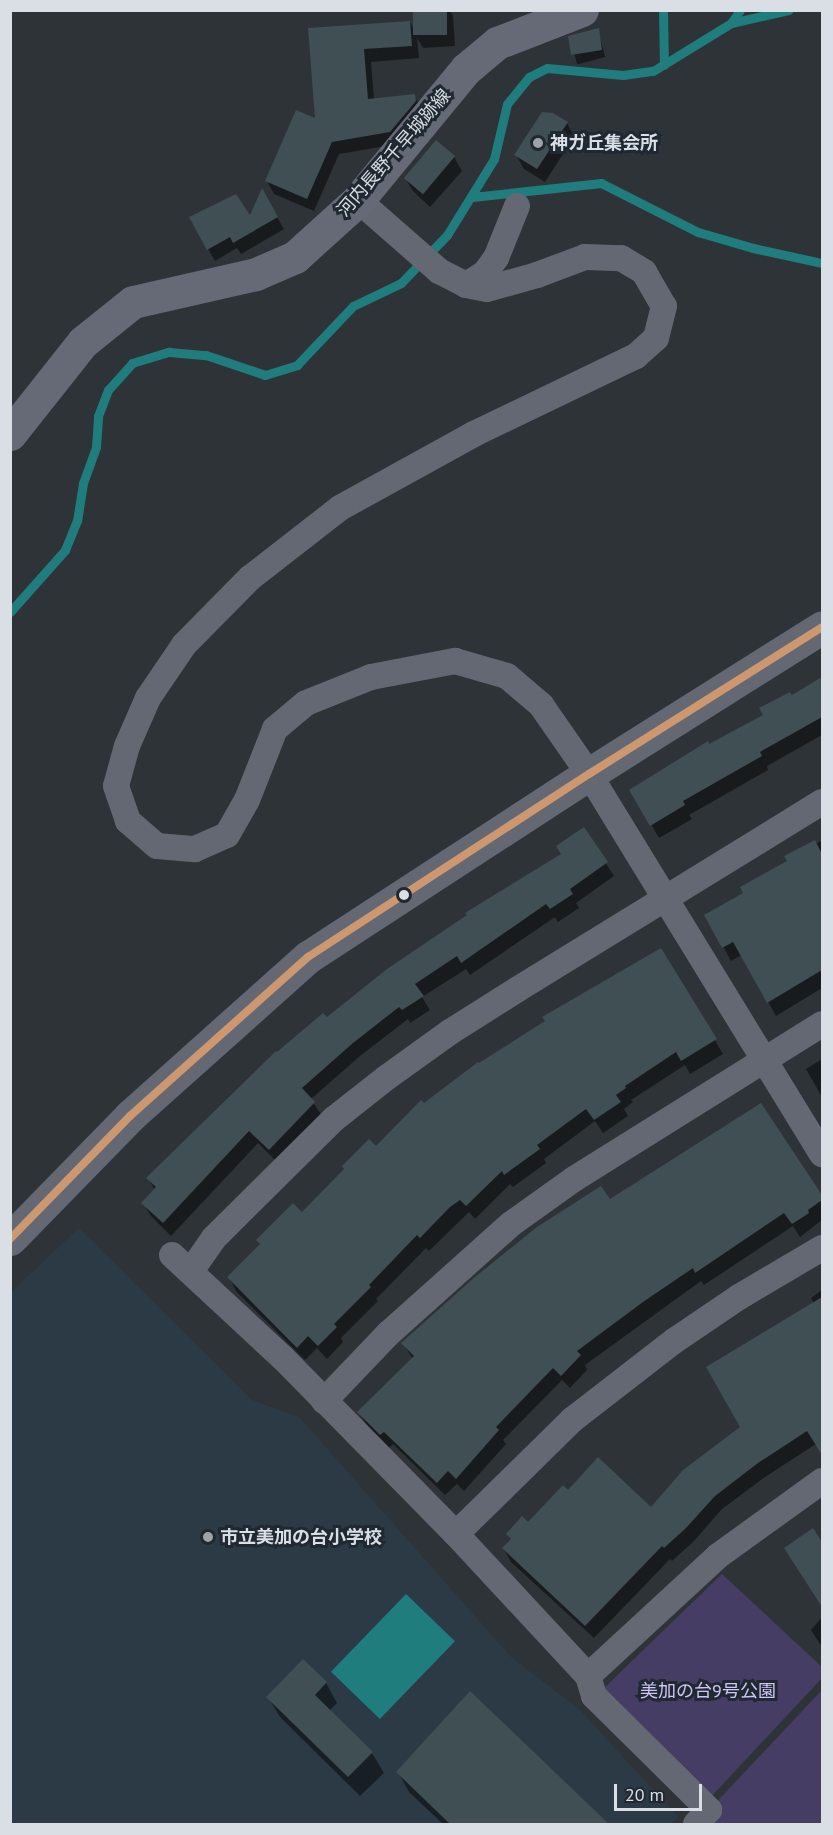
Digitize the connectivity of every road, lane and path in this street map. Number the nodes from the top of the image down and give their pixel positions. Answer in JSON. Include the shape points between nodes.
{"nodes":[{"id":1,"x":582,"y":10,"type":"edge"},
{"id":2,"x":518,"y":206,"type":"dead end"},
{"id":3,"x":366,"y":207,"type":"junction"},
{"id":4,"x":466,"y":285,"type":"junction"},
{"id":5,"x":10,"y":434,"type":"edge"},
{"id":6,"x":822,"y":627,"type":"edge"},
{"id":7,"x":589,"y":774,"type":"junction"},
{"id":8,"x":822,"y":802,"type":"edge"},
{"id":9,"x":665,"y":898,"type":"junction"},
{"id":10,"x":822,"y":1024,"type":"edge"},
{"id":11,"x":764,"y":1060,"type":"junction"},
{"id":12,"x":822,"y":1154,"type":"edge"},
{"id":13,"x":10,"y":1239,"type":"edge"},
{"id":14,"x":822,"y":1248,"type":"edge"},
{"id":15,"x":324,"y":1401,"type":"junction"},
{"id":16,"x":822,"y":1481,"type":"edge"},
{"id":17,"x":456,"y":1534,"type":"junction"},
{"id":18,"x":588,"y":1676,"type":"junction"},
{"id":19,"x":696,"y":1824,"type":"edge"}],
"edges":[{"from":1,"to":3,"type":"main road","name":"河内長野千早城跡線","via":[[497,43],[466,69]]},
{"from":2,"to":4,"type":"street","via":[[496,258],[485,273]]},
{"from":3,"to":4,"type":"street","via":[[439,271]]},
{"from":3,"to":5,"type":"main road","name":"河内長野千早城跡線","via":[[295,257],[256,274],[133,302],[83,342]]},
{"from":4,"to":7,"type":"street","via":[[488,289],[585,257],[621,258],[644,272],[664,306],[656,338],[636,356],[474,434],[340,508],[250,578],[184,645],[147,698],[116,786],[128,821],[157,846],[195,849],[227,835],[248,800],[275,729],[306,703],[371,677],[455,661],[507,676],[541,705]]},
{"from":6,"to":7,"type":"street"},
{"from":7,"to":9,"type":"street"},
{"from":7,"to":13,"type":"street","via":[[308,957],[130,1116]]},
{"from":8,"to":9,"type":"street"},
{"from":9,"to":11,"type":"street"},
{"from":9,"to":15,"type":"street","via":[[450,1032],[343,1112],[214,1238],[182,1263]]},
{"from":10,"to":11,"type":"street"},
{"from":11,"to":12,"type":"street"},
{"from":11,"to":15,"type":"street","via":[[574,1179],[512,1224],[388,1334]]},
{"from":14,"to":17,"type":"street","via":[[674,1341],[572,1420]]},
{"from":15,"to":17,"type":"street"},
{"from":16,"to":18,"type":"street","via":[[718,1556]]},
{"from":17,"to":18,"type":"street"},
{"from":18,"to":19,"type":"street","via":[[594,1696],[709,1810]]}]}
